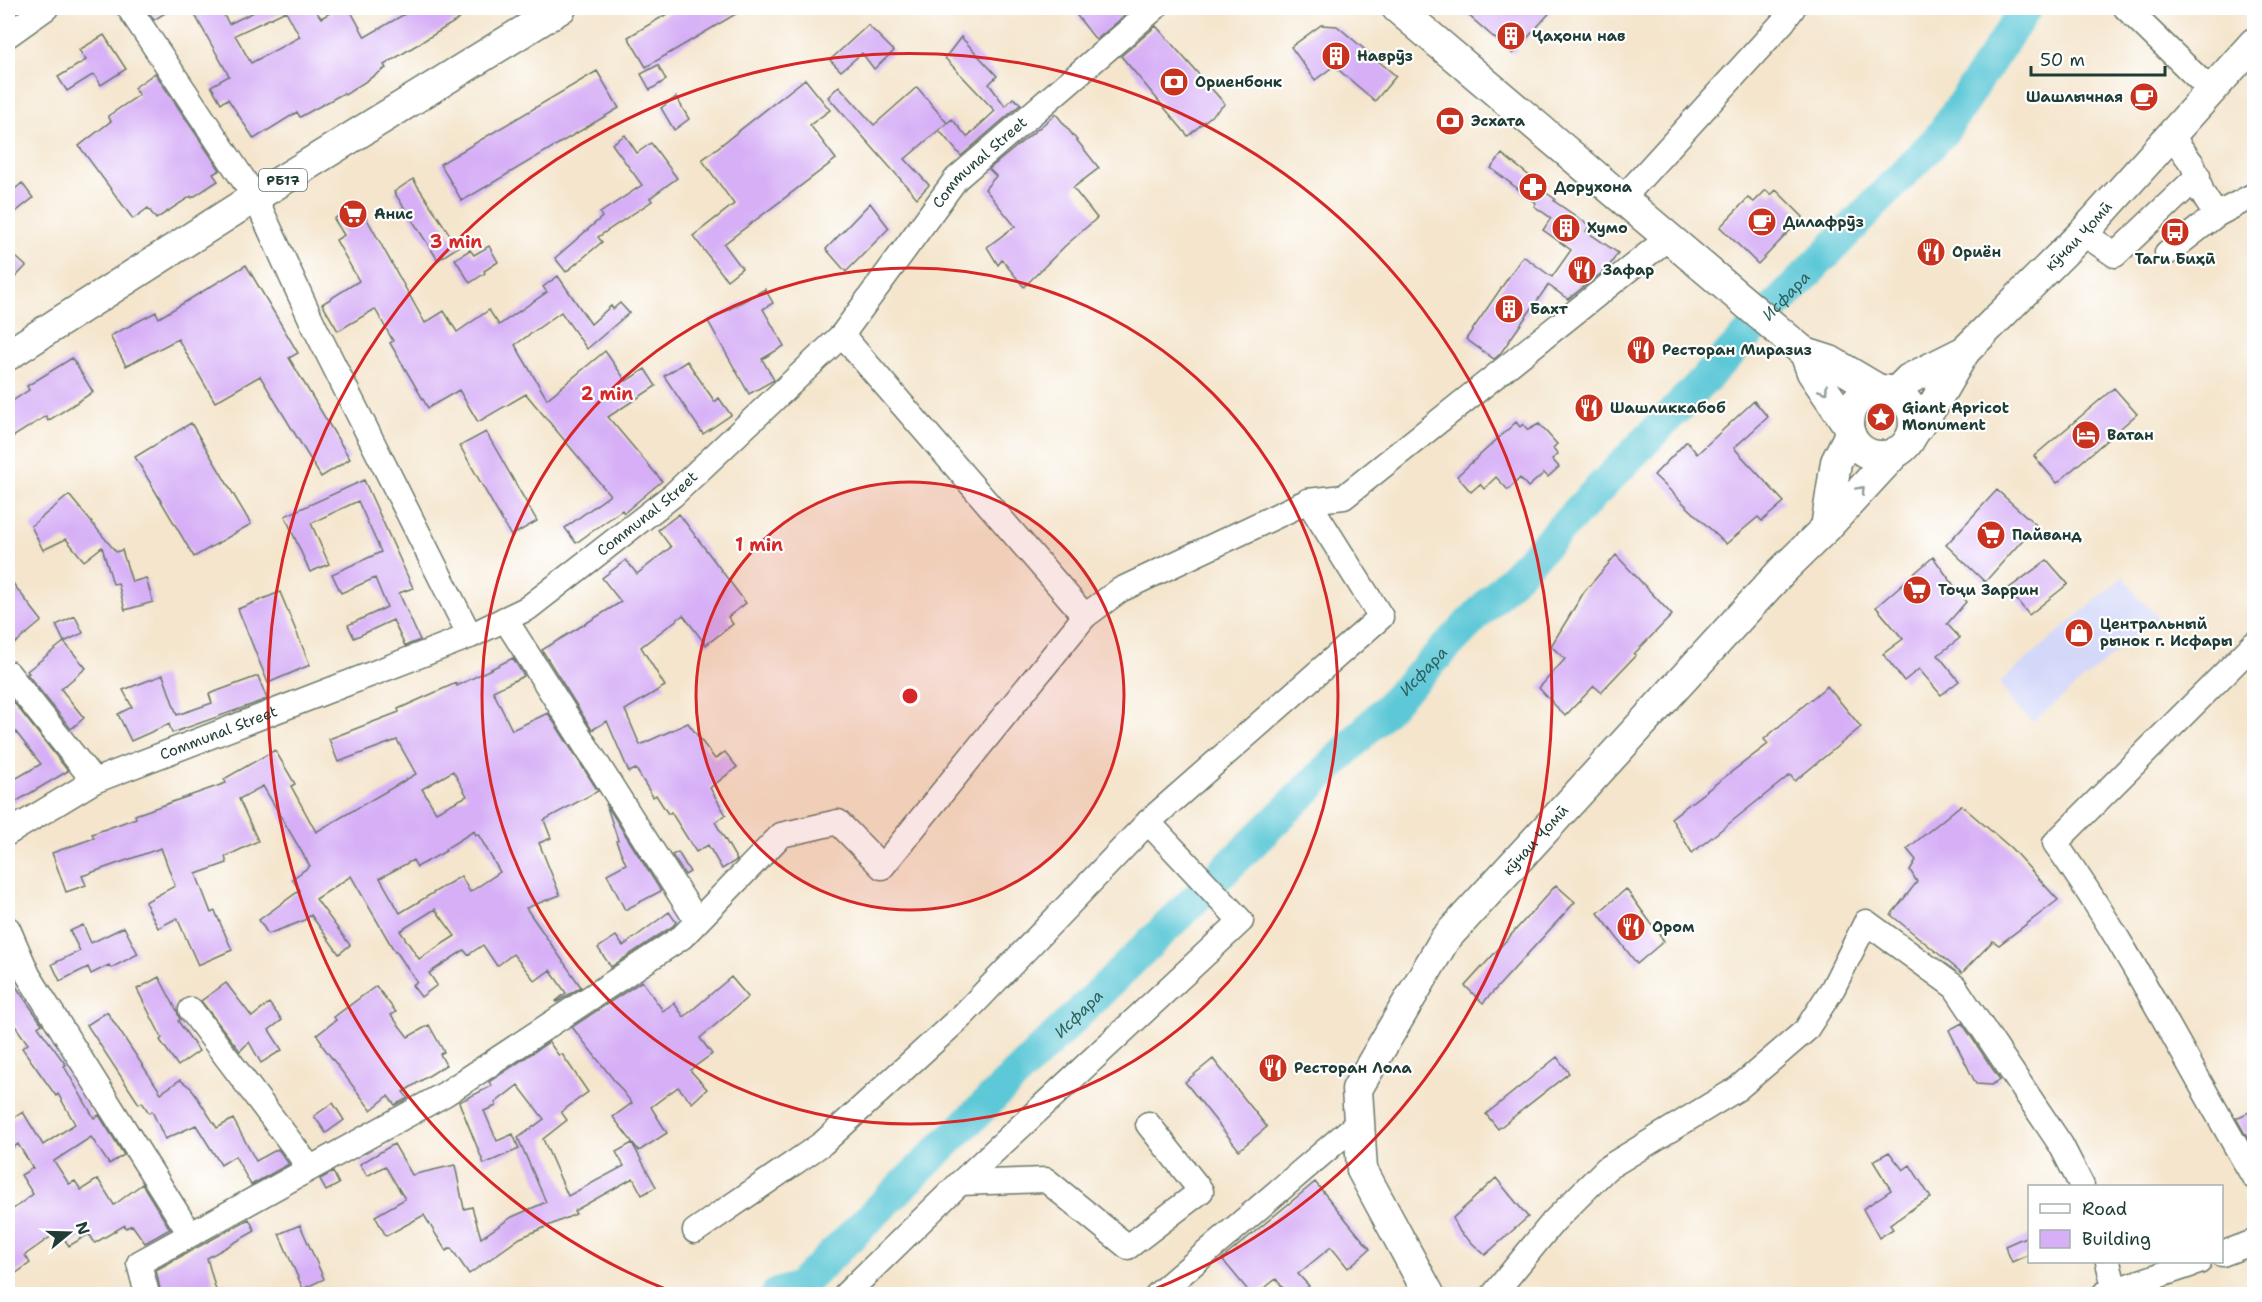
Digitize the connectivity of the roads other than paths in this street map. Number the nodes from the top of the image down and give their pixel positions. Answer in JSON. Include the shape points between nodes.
{"nodes":[{"id":1,"x":46,"y":8,"type":"edge"},
{"id":2,"x":129,"y":8,"type":"edge"},
{"id":3,"x":561,"y":8,"type":"edge"},
{"id":4,"x":1155,"y":8,"type":"edge"},
{"id":5,"x":1397,"y":8,"type":"edge"},
{"id":6,"x":1793,"y":8,"type":"edge"},
{"id":7,"x":2126,"y":8,"type":"edge"},
{"id":8,"x":8,"y":35,"type":"edge"},
{"id":9,"x":2254,"y":43,"type":"edge"},
{"id":10,"x":2210,"y":90,"type":"junction"},
{"id":11,"x":2171,"y":135,"type":"junction"},
{"id":12,"x":2198,"y":176,"type":"junction"},
{"id":13,"x":2254,"y":195,"type":"edge"},
{"id":14,"x":255,"y":197,"type":"junction"},
{"id":15,"x":1622,"y":199,"type":"junction"},
{"id":16,"x":2216,"y":215,"type":"junction"},
{"id":17,"x":2083,"y":233,"type":"junction"},
{"id":18,"x":1668,"y":238,"type":"junction"},
{"id":19,"x":2167,"y":253,"type":"dead end"},
{"id":20,"x":842,"y":335,"type":"junction"},
{"id":21,"x":1799,"y":348,"type":"junction"},
{"id":22,"x":1965,"y":351,"type":"junction"},
{"id":23,"x":8,"y":354,"type":"edge"},
{"id":24,"x":1887,"y":392,"type":"junction"},
{"id":25,"x":1849,"y":430,"type":"junction"},
{"id":26,"x":1904,"y":444,"type":"junction"},
{"id":27,"x":1308,"y":501,"type":"junction"},
{"id":28,"x":1826,"y":528,"type":"junction"},
{"id":29,"x":1085,"y":616,"type":"junction"},
{"id":30,"x":505,"y":619,"type":"junction"},
{"id":31,"x":470,"y":636,"type":"junction"},
{"id":32,"x":2254,"y":645,"type":"edge"},
{"id":33,"x":8,"y":673,"type":"edge"},
{"id":34,"x":94,"y":781,"type":"junction"},
{"id":35,"x":1155,"y":830,"type":"junction"},
{"id":36,"x":8,"y":833,"type":"edge"},
{"id":37,"x":698,"y":921,"type":"junction"},
{"id":38,"x":8,"y":929,"type":"edge"},
{"id":39,"x":191,"y":1010,"type":"dead end"},
{"id":40,"x":1359,"y":1122,"type":"junction"},
{"id":41,"x":1148,"y":1124,"type":"dead end"},
{"id":42,"x":310,"y":1168,"type":"junction"},
{"id":43,"x":2254,"y":1177,"type":"edge"},
{"id":44,"x":960,"y":1183,"type":"junction"},
{"id":45,"x":2081,"y":1185,"type":"edge"},
{"id":46,"x":695,"y":1231,"type":"dead end"},
{"id":47,"x":190,"y":1234,"type":"junction"},
{"id":48,"x":2254,"y":1242,"type":"edge"},
{"id":49,"x":2223,"y":1254,"type":"edge"},
{"id":50,"x":2108,"y":1263,"type":"edge"},
{"id":51,"x":2196,"y":1263,"type":"edge"},
{"id":52,"x":2109,"y":1293,"type":"edge"},
{"id":53,"x":147,"y":1294,"type":"edge"},
{"id":54,"x":846,"y":1294,"type":"edge"},
{"id":55,"x":1158,"y":1294,"type":"edge"},
{"id":56,"x":1429,"y":1294,"type":"edge"},
{"id":57,"x":1494,"y":1294,"type":"edge"}],
"edges":[{"from":1,"to":8,"type":"street"},
{"from":2,"to":14,"type":"street"},
{"from":3,"to":14,"type":"main road","number":"РБ17"},
{"from":4,"to":20,"type":"street","name":"Communal Street","via":[[956,179]]},
{"from":5,"to":15,"type":"main road"},
{"from":6,"to":15,"type":"street"},
{"from":7,"to":10,"type":"street"},
{"from":9,"to":10,"type":"main road","name":"кӯчаи Ҷомӣ"},
{"from":10,"to":11,"type":"main road","name":"кӯчаи Ҷомӣ"},
{"from":11,"to":12,"type":"street"},
{"from":11,"to":17,"type":"main road","name":"кӯчаи Ҷомӣ"},
{"from":12,"to":16,"type":"street","via":[[2202,193]]},
{"from":12,"to":17,"type":"street","via":[[2115,255]]},
{"from":13,"to":16,"type":"street"},
{"from":14,"to":23,"type":"main road","number":"РБ17"},
{"from":14,"to":31,"type":"street","via":[[315,328]]},
{"from":15,"to":18,"type":"main road"},
{"from":16,"to":19,"type":"street"},
{"from":17,"to":22,"type":"main road","name":"кӯчаи Ҷомӣ"},
{"from":18,"to":21,"type":"main road"},
{"from":18,"to":27,"type":"street","via":[[1344,497]]},
{"from":20,"to":29,"type":"street"},
{"from":20,"to":30,"type":"street","name":"Communal Street","via":[[674,495],[528,608]]},
{"from":21,"to":24,"type":"main road"},
{"from":21,"to":25,"type":"main road","one_way":true},
{"from":22,"to":24,"type":"main road"},
{"from":22,"to":26,"type":"main road","name":"кӯчаи Ҷомӣ","via":[[1934,404]]},
{"from":24,"to":25,"type":"main road","via":[[1860,398],[1853,405]]},
{"from":24,"to":26,"type":"main road","via":[[1910,407],[1914,425]]},
{"from":25,"to":26,"type":"main road","via":[[1856,446],[1875,455],[1886,456]]},
{"from":25,"to":28,"type":"main road","via":[[1836,462]]},
{"from":28,"to":26,"type":"main road","name":"кӯчаи Ҷомӣ","one_way":true},
{"from":27,"to":29,"type":"street","via":[[1120,590]]},
{"from":27,"to":35,"type":"street","via":[[1381,617]]},
{"from":28,"to":40,"type":"main road","name":"кӯчаи Ҷомӣ","via":[[1782,571],[1445,939],[1357,1089]]},
{"from":29,"to":37,"type":"street","via":[[882,867],[838,822],[781,835]]},
{"from":30,"to":31,"type":"street","name":"Communal Street"},
{"from":30,"to":37,"type":"street"},
{"from":31,"to":34,"type":"street","name":"Communal Street"},
{"from":32,"to":43,"type":"street","via":[[2055,843],[2126,954]]},
{"from":33,"to":34,"type":"street"},
{"from":34,"to":36,"type":"street","name":"Communal Street"},
{"from":35,"to":44,"type":"street","via":[[1241,921]]},
{"from":35,"to":46,"type":"street","via":[[823,1143]]},
{"from":37,"to":42,"type":"street","via":[[682,937],[445,1094]]},
{"from":38,"to":47,"type":"street","via":[[28,975]]},
{"from":39,"to":42,"type":"street"},
{"from":40,"to":55,"type":"street"},
{"from":40,"to":56,"type":"main road","name":"кӯчаи Ҷомӣ","via":[[1362,1170]]},
{"from":41,"to":44,"type":"street","via":[[1201,1191],[1128,1246],[1046,1180]]},
{"from":42,"to":47,"type":"street"},
{"from":44,"to":54,"type":"street"},
{"from":45,"to":57,"type":"street","via":[[2061,1145],[1955,987],[1866,922],[1833,988],[1806,1030],[1737,1089],[1607,1168],[1553,1222]]},
{"from":47,"to":53,"type":"street","via":[[139,1263]]},
{"from":48,"to":49,"type":"street"},
{"from":50,"to":52,"type":"street"},
{"from":51,"to":52,"type":"street"}]}
